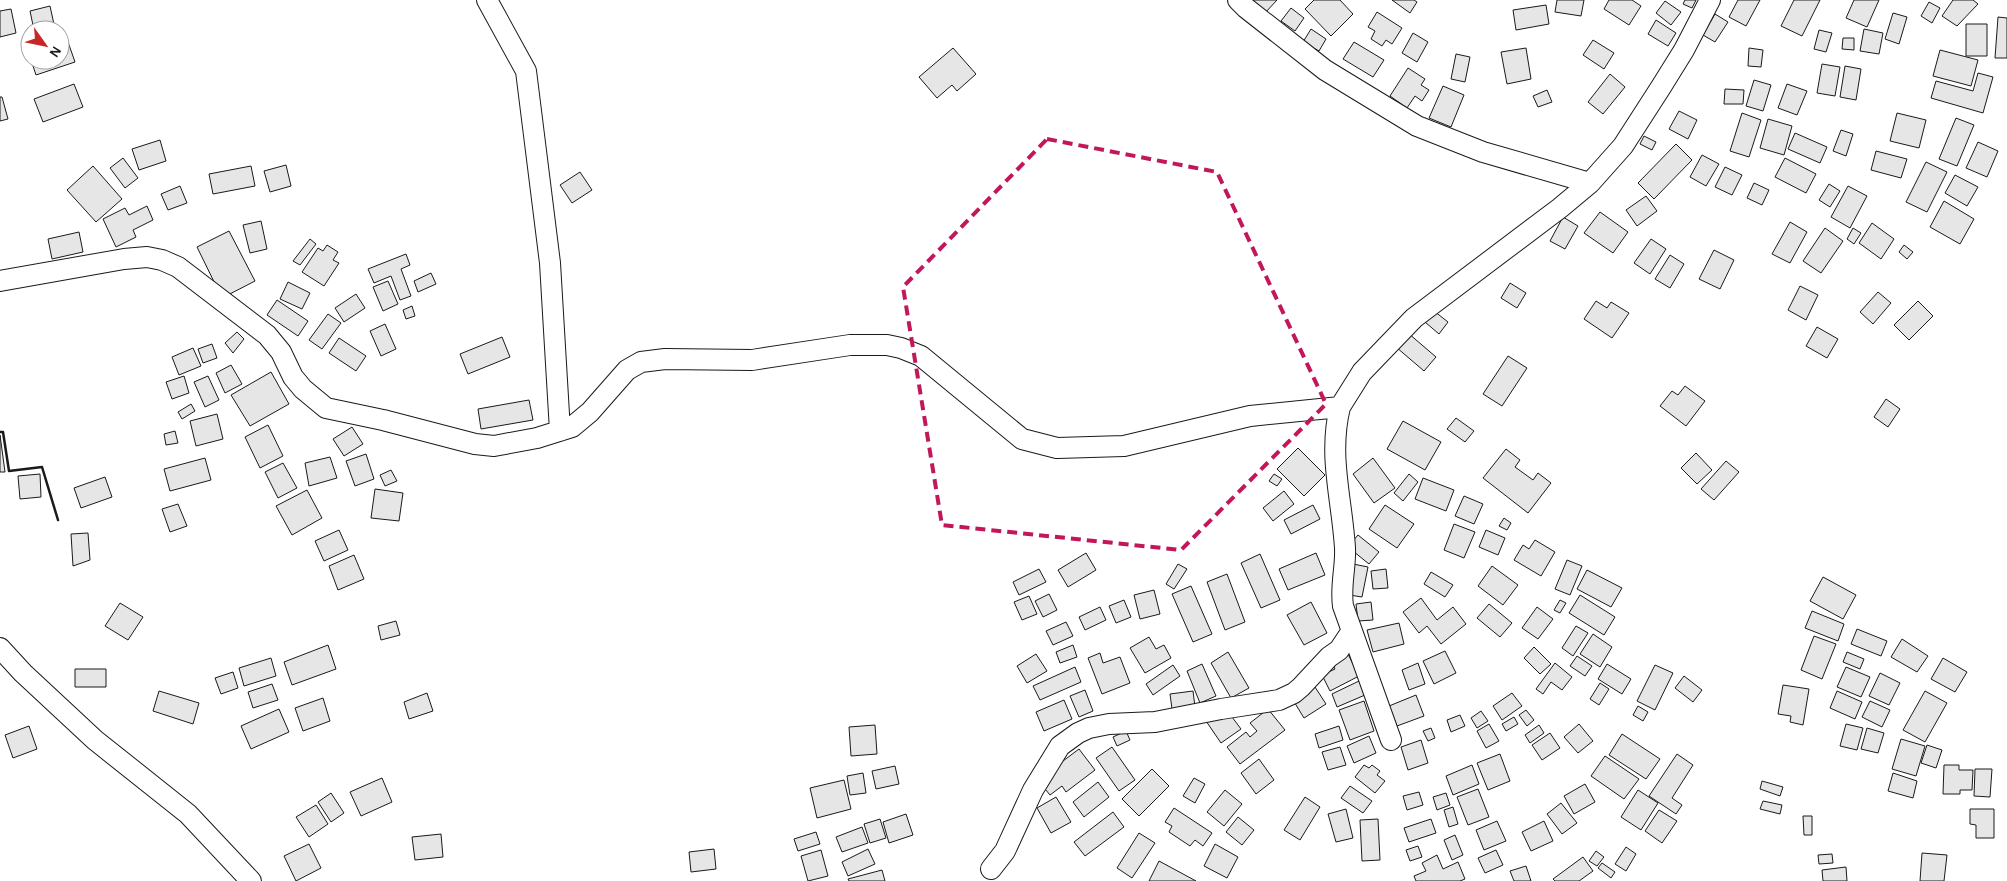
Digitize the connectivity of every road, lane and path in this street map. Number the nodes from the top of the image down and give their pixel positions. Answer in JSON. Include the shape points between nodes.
{"nodes":[{"id":1,"x":487,"y":0,"type":"edge"},
{"id":2,"x":1238,"y":0,"type":"edge"},
{"id":3,"x":1710,"y":0,"type":"edge"},
{"id":4,"x":1590,"y":183,"type":"junction"},
{"id":5,"x":0,"y":281,"type":"edge"},
{"id":6,"x":1340,"y":407,"type":"junction"},
{"id":7,"x":560,"y":431,"type":"junction"},
{"id":8,"x":1351,"y":632,"type":"junction"},
{"id":9,"x":0,"y":648,"type":"edge"},
{"id":10,"x":1391,"y":740,"type":"dead end"},
{"id":11,"x":991,"y":869,"type":"dead end"},
{"id":12,"x":251,"y":881,"type":"edge"}],
"edges":[{"from":1,"to":7,"type":"street","via":[[526,71],[550,263]]},
{"from":2,"to":4,"type":"street","via":[[1325,70],[1417,126],[1483,152]]},
{"from":3,"to":4,"type":"street","via":[[1684,50],[1623,146]]},
{"from":4,"to":6,"type":"street","via":[[1414,318],[1362,372]]},
{"from":5,"to":7,"type":"street","via":[[124,259],[147,257],[162,260],[178,267],[267,335],[281,352],[293,377],[326,408],[494,446]]},
{"from":6,"to":7,"type":"street","via":[[1250,416],[1124,446],[1057,448],[1022,439],[921,356],[887,345],[850,346],[752,360],[665,359],[641,362],[627,370],[582,420]]},
{"from":6,"to":8,"type":"street","via":[[1335,427],[1334,458],[1345,550],[1341,592]]},
{"from":8,"to":10,"type":"street","via":[[1361,651]]},
{"from":8,"to":11,"type":"street","via":[[1339,650],[1301,687],[1279,700],[1155,722],[1108,724],[1078,733],[1060,746],[1033,790],[1006,851]]},
{"from":9,"to":12,"type":"street","via":[[94,740],[188,814]]}]}
